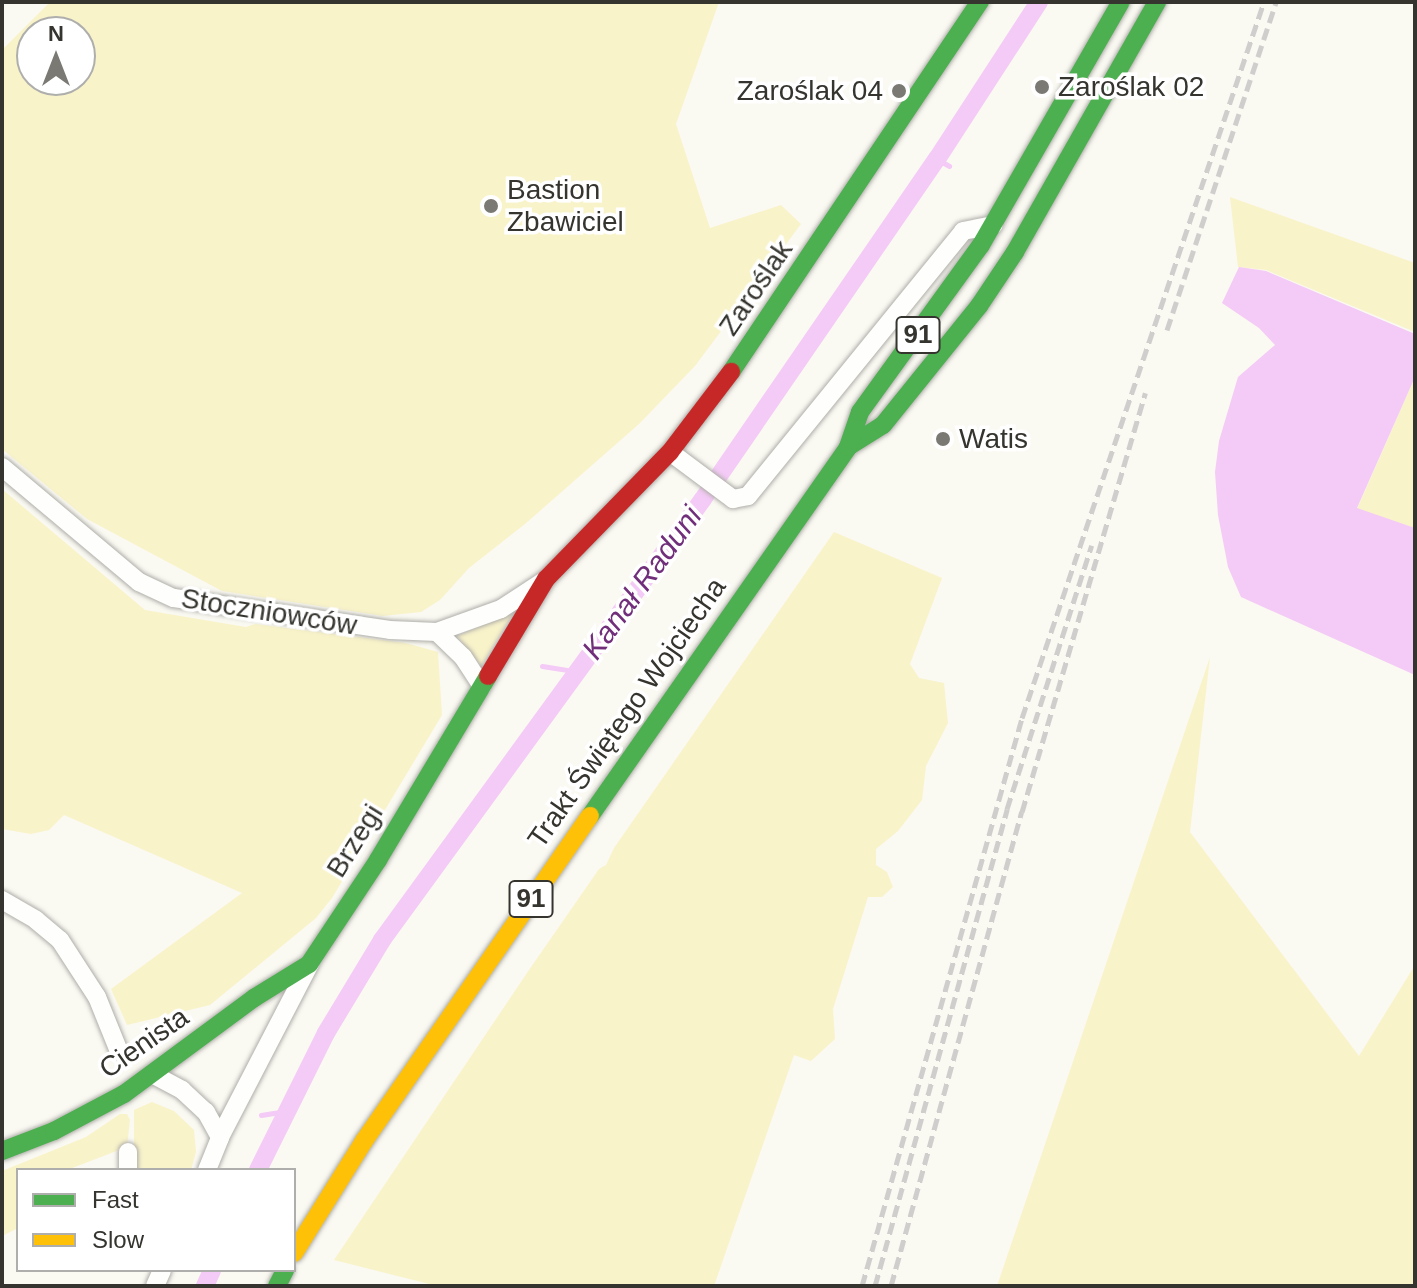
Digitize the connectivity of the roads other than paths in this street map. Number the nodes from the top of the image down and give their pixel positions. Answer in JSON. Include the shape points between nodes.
{"nodes":[{"id":1,"x":980,"y":2,"type":"edge"},
{"id":2,"x":1121,"y":2,"type":"edge"},
{"id":3,"x":1157,"y":2,"type":"edge"},
{"id":4,"x":993,"y":225,"type":"junction"},
{"id":5,"x":848,"y":447,"type":"junction"},
{"id":6,"x":670,"y":452,"type":"junction"},
{"id":7,"x":2,"y":467,"type":"edge"},
{"id":8,"x":546,"y":579,"type":"junction"},
{"id":9,"x":437,"y":632,"type":"junction"},
{"id":10,"x":482,"y":686,"type":"junction"},
{"id":11,"x":2,"y":900,"type":"edge"},
{"id":12,"x":309,"y":964,"type":"junction"},
{"id":13,"x":118,"y":1049,"type":"dead end"},
{"id":14,"x":154,"y":1075,"type":"junction"},
{"id":15,"x":220,"y":1137,"type":"junction"},
{"id":16,"x":2,"y":1151,"type":"edge"},
{"id":17,"x":208,"y":1168,"type":"edge"},
{"id":18,"x":296,"y":1250,"type":"edge"}],
"edges":[{"from":1,"to":6,"type":"main road","name":"Zaroślak","via":[[730,377]]},
{"from":2,"to":4,"type":"main road","name":"Trakt Świętego Wojciecha","number":"91"},
{"from":3,"to":5,"type":"main road","name":"Trakt Świętego Wojciecha","via":[[979,306],[883,425]]},
{"from":4,"to":5,"type":"main road","name":"Trakt Świętego Wojciecha","number":"91","via":[[860,412]]},
{"from":4,"to":6,"type":"street","via":[[963,231],[748,496],[733,499]]},
{"from":5,"to":18,"type":"main road","name":"Trakt Świętego Wojciecha","number":"91","via":[[364,1141]]},
{"from":6,"to":8,"type":"main road","name":"Zaroślak"},
{"from":7,"to":9,"type":"street","name":"Stoczniowców","via":[[126,572],[159,592],[213,605]]},
{"from":8,"to":9,"type":"street","name":"Stoczniowców","via":[[501,609]]},
{"from":8,"to":10,"type":"main road","name":"Brzegi"},
{"from":9,"to":10,"type":"street"},
{"from":10,"to":12,"type":"main road","name":"Brzegi"},
{"from":11,"to":13,"type":"street","via":[[60,940],[82,969]]},
{"from":12,"to":14,"type":"main road","name":"Cienista","via":[[254,998]]},
{"from":12,"to":15,"type":"street","name":"Brzegi"},
{"from":14,"to":15,"type":"street","via":[[182,1090],[206,1112]]},
{"from":14,"to":16,"type":"main road","name":"Cienista","via":[[87,1116]]},
{"from":15,"to":17,"type":"street","name":"Brzegi"}]}
